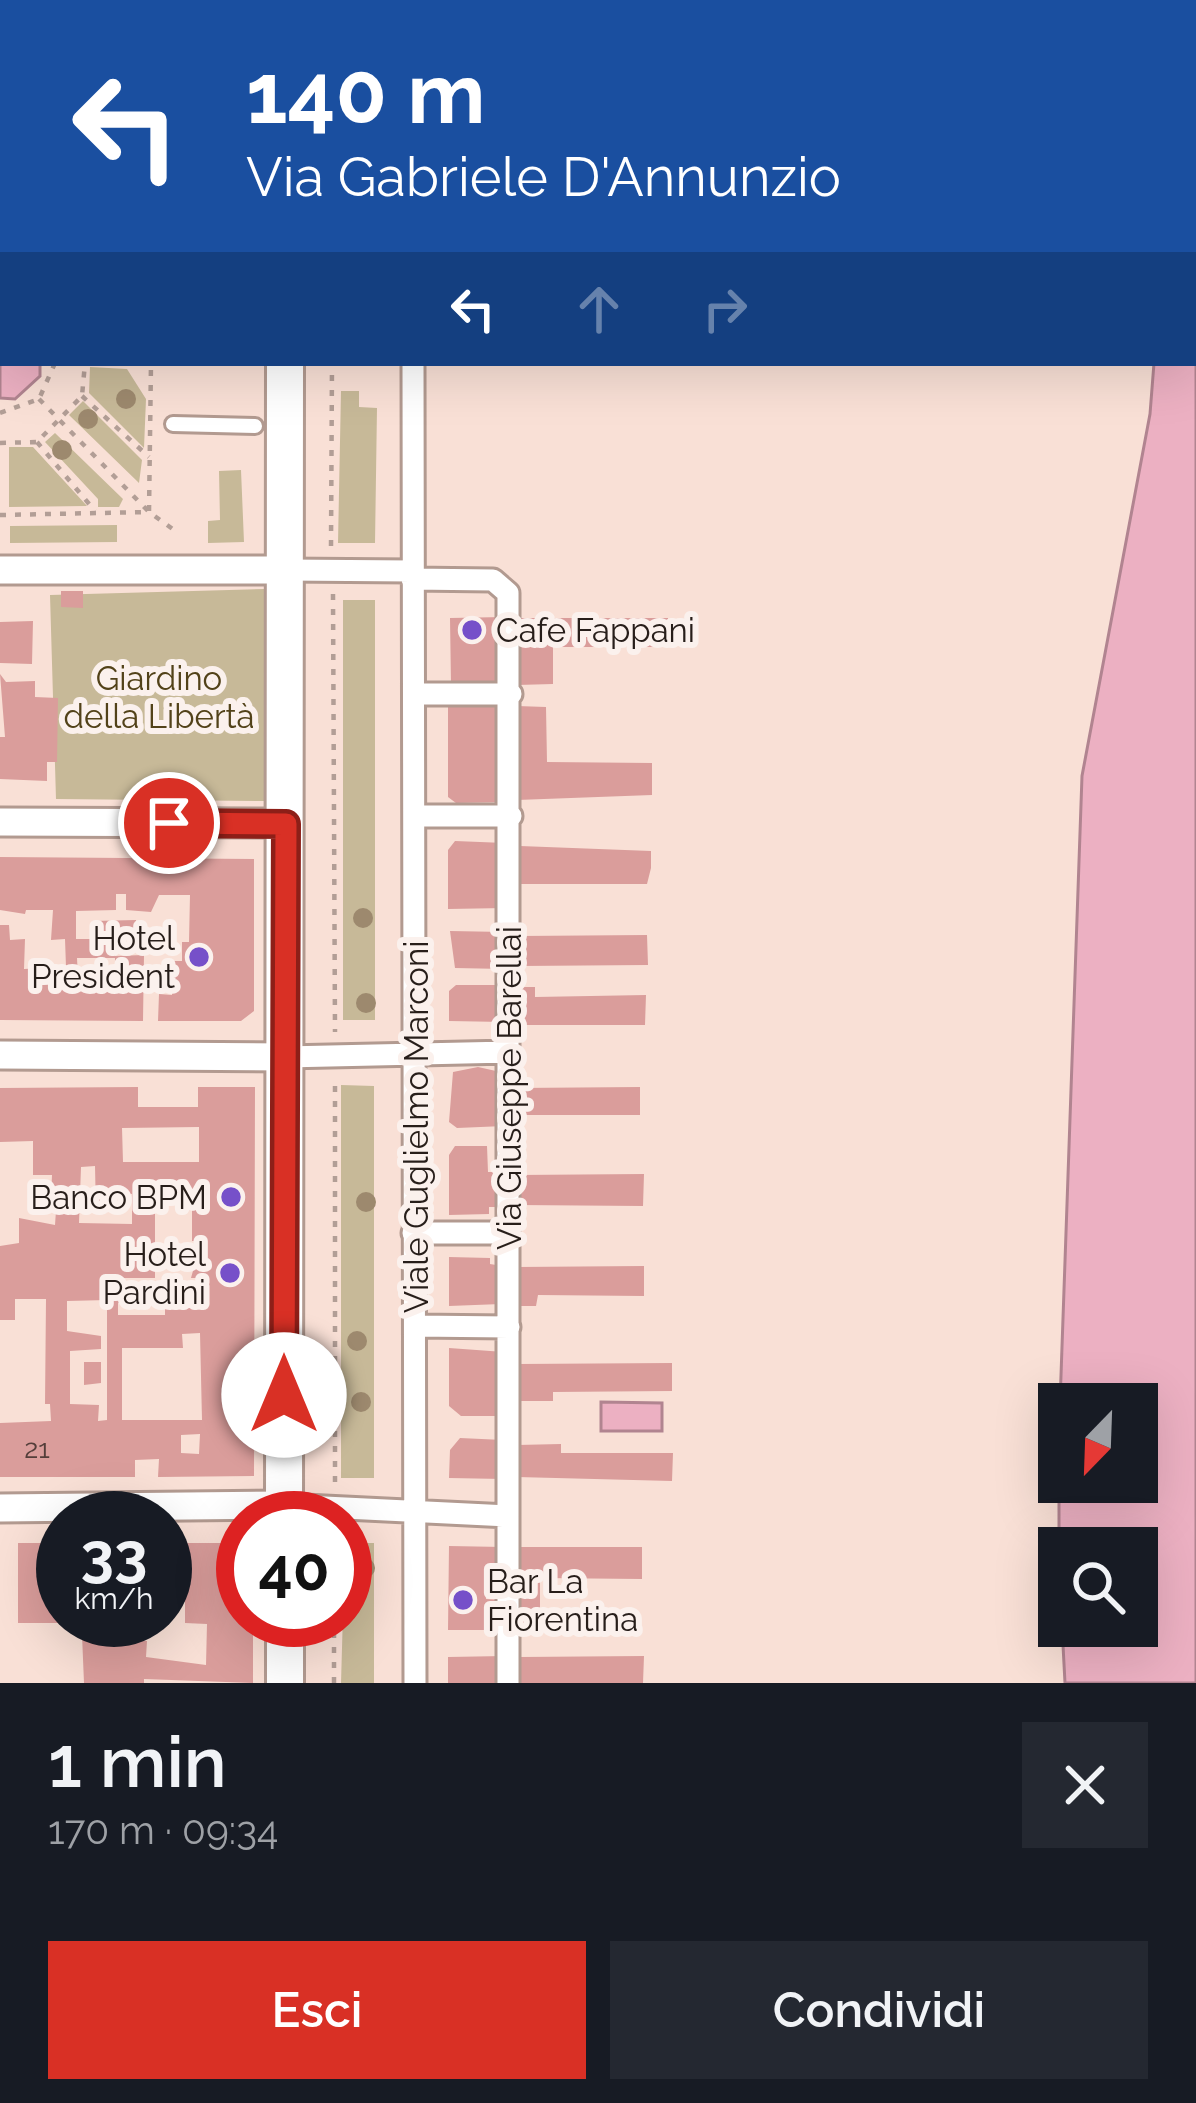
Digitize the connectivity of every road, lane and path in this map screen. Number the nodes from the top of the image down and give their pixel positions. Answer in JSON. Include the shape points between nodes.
{"nodes":[{"id":1,"x":54,"y":366,"type":"edge"},
{"id":2,"x":85,"y":366,"type":"edge"},
{"id":3,"x":151,"y":366,"type":"edge"},
{"id":4,"x":285,"y":366,"type":"edge"},
{"id":5,"x":332,"y":366,"type":"edge"},
{"id":6,"x":413,"y":366,"type":"edge"},
{"id":7,"x":82,"y":396,"type":"junction"},
{"id":8,"x":39,"y":399,"type":"junction"},
{"id":9,"x":0,"y":413,"type":"edge"},
{"id":10,"x":58,"y":420,"type":"junction"},
{"id":11,"x":173,"y":424,"type":"dead end"},
{"id":12,"x":255,"y":427,"type":"dead end"},
{"id":13,"x":37,"y":442,"type":"junction"},
{"id":14,"x":0,"y":443,"type":"edge"},
{"id":15,"x":150,"y":458,"type":"junction"},
{"id":16,"x":148,"y":512,"type":"junction"},
{"id":17,"x":96,"y":513,"type":"junction"},
{"id":18,"x":0,"y":515,"type":"edge"},
{"id":19,"x":174,"y":530,"type":"dead end"},
{"id":20,"x":0,"y":570,"type":"edge"},
{"id":21,"x":285,"y":570,"type":"junction"},
{"id":22,"x":333,"y":572,"type":"junction"},
{"id":23,"x":412,"y":575,"type":"junction"},
{"id":24,"x":414,"y":694,"type":"junction"},
{"id":25,"x":511,"y":694,"type":"junction"},
{"id":26,"x":416,"y":816,"type":"junction"},
{"id":27,"x":511,"y":816,"type":"junction"},
{"id":28,"x":0,"y":822,"type":"edge"},
{"id":29,"x":286,"y":824,"type":"junction"},
{"id":30,"x":509,"y":1052,"type":"junction"},
{"id":31,"x":0,"y":1055,"type":"edge"},
{"id":32,"x":335,"y":1055,"type":"junction"},
{"id":33,"x":416,"y":1055,"type":"junction"},
{"id":34,"x":285,"y":1057,"type":"junction"},
{"id":35,"x":508,"y":1233,"type":"junction"},
{"id":36,"x":413,"y":1234,"type":"junction"},
{"id":37,"x":415,"y":1326,"type":"junction"},
{"id":38,"x":508,"y":1327,"type":"junction"},
{"id":39,"x":284,"y":1491,"type":"edge"},
{"id":40,"x":334,"y":1491,"type":"edge"},
{"id":41,"x":0,"y":1508,"type":"edge"},
{"id":42,"x":216,"y":1511,"type":"edge"},
{"id":43,"x":372,"y":1512,"type":"edge"},
{"id":44,"x":413,"y":1514,"type":"junction"},
{"id":45,"x":508,"y":1516,"type":"junction"},
{"id":46,"x":285,"y":1647,"type":"edge"},
{"id":47,"x":334,"y":1647,"type":"edge"},
{"id":48,"x":285,"y":1683,"type":"edge"},
{"id":49,"x":334,"y":1683,"type":"edge"},
{"id":50,"x":415,"y":1683,"type":"edge"},
{"id":51,"x":508,"y":1683,"type":"edge"}],
"edges":[{"from":1,"to":8,"type":"path"},
{"from":2,"to":7,"type":"path"},
{"from":3,"to":15,"type":"path"},
{"from":4,"to":21,"type":"street"},
{"from":5,"to":22,"type":"path"},
{"from":6,"to":23,"type":"street","name":"Viale Guglielmo Marconi"},
{"from":7,"to":10,"type":"path"},
{"from":7,"to":15,"type":"path"},
{"from":8,"to":9,"type":"path"},
{"from":8,"to":10,"type":"path"},
{"from":10,"to":13,"type":"path"},
{"from":10,"to":16,"type":"path"},
{"from":11,"to":12,"type":"lane"},
{"from":13,"to":14,"type":"path"},
{"from":13,"to":17,"type":"path"},
{"from":15,"to":16,"type":"path"},
{"from":16,"to":17,"type":"path"},
{"from":16,"to":19,"type":"path"},
{"from":17,"to":18,"type":"path"},
{"from":20,"to":21,"type":"street"},
{"from":21,"to":22,"type":"street","name":"Via Giuseppe Barellai"},
{"from":21,"to":29,"type":"street"},
{"from":22,"to":23,"type":"street","name":"Via Giuseppe Barellai"},
{"from":22,"to":32,"type":"path"},
{"from":23,"to":24,"type":"street","name":"Viale Guglielmo Marconi"},
{"from":23,"to":25,"type":"street","name":"Via Giuseppe Barellai","via":[[493,580],[508,592]]},
{"from":24,"to":25,"type":"street"},
{"from":24,"to":26,"type":"street","name":"Viale Guglielmo Marconi"},
{"from":25,"to":27,"type":"street","name":"Via Giuseppe Barellai"},
{"from":26,"to":27,"type":"street"},
{"from":26,"to":33,"type":"street","name":"Viale Guglielmo Marconi"},
{"from":27,"to":30,"type":"street","name":"Via Giuseppe Barellai"},
{"from":28,"to":29,"type":"street"},
{"from":29,"to":34,"type":"street"},
{"from":30,"to":33,"type":"street"},
{"from":30,"to":35,"type":"street","name":"Via Giuseppe Barellai"},
{"from":31,"to":34,"type":"street"},
{"from":32,"to":33,"type":"street"},
{"from":32,"to":34,"type":"street"},
{"from":32,"to":40,"type":"path"},
{"from":33,"to":36,"type":"street","name":"Viale Guglielmo Marconi"},
{"from":34,"to":39,"type":"street"},
{"from":35,"to":36,"type":"street"},
{"from":35,"to":38,"type":"street","name":"Via Giuseppe Barellai"},
{"from":36,"to":37,"type":"street","name":"Viale Guglielmo Marconi"},
{"from":37,"to":38,"type":"street"},
{"from":37,"to":44,"type":"street","name":"Viale Guglielmo Marconi"},
{"from":38,"to":45,"type":"street","name":"Via Giuseppe Barellai"},
{"from":41,"to":42,"type":"street"},
{"from":43,"to":44,"type":"street"},
{"from":44,"to":45,"type":"street"},
{"from":44,"to":50,"type":"street","name":"Viale Guglielmo Marconi"},
{"from":45,"to":51,"type":"street","name":"Via Giuseppe Barellai"},
{"from":46,"to":48,"type":"street"},
{"from":47,"to":49,"type":"path"}]}
